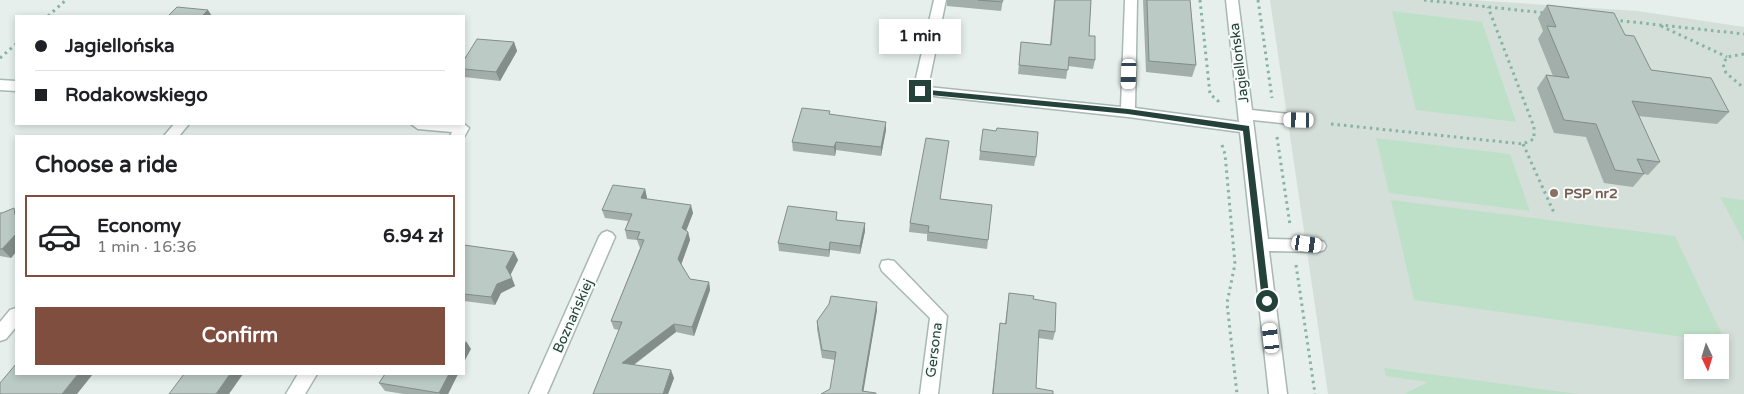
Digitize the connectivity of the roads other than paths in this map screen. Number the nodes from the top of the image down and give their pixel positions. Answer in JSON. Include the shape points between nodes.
{"nodes":[{"id":1,"x":940,"y":0,"type":"edge"},
{"id":2,"x":1130,"y":0,"type":"edge"},
{"id":3,"x":1232,"y":0,"type":"edge"},
{"id":4,"x":0,"y":84,"type":"edge"},
{"id":5,"x":15,"y":86,"type":"edge"},
{"id":6,"x":1128,"y":112,"type":"junction"},
{"id":7,"x":1299,"y":120,"type":"dead end"},
{"id":8,"x":1246,"y":121,"type":"junction"},
{"id":9,"x":181,"y":125,"type":"edge"},
{"id":10,"x":429,"y":125,"type":"edge"},
{"id":11,"x":172,"y":135,"type":"edge"},
{"id":12,"x":458,"y":135,"type":"edge"},
{"id":13,"x":607,"y":237,"type":"dead end"},
{"id":14,"x":1260,"y":244,"type":"junction"},
{"id":15,"x":1318,"y":246,"type":"dead end"},
{"id":16,"x":888,"y":266,"type":"dead end"},
{"id":17,"x":15,"y":316,"type":"edge"},
{"id":18,"x":0,"y":334,"type":"edge"},
{"id":19,"x":307,"y":375,"type":"edge"},
{"id":20,"x":296,"y":394,"type":"edge"},
{"id":21,"x":538,"y":394,"type":"edge"},
{"id":22,"x":929,"y":394,"type":"edge"},
{"id":23,"x":1278,"y":394,"type":"edge"}],
"edges":[{"from":1,"to":6,"type":"street","via":[[920,91]]},
{"from":2,"to":6,"type":"street"},
{"from":3,"to":8,"type":"street","name":"Jagiellońska"},
{"from":4,"to":5,"type":"street"},
{"from":6,"to":8,"type":"street"},
{"from":7,"to":8,"type":"street"},
{"from":8,"to":14,"type":"street","name":"Jagiellońska"},
{"from":9,"to":11,"type":"street"},
{"from":10,"to":12,"type":"street","via":[[462,128]]},
{"from":13,"to":21,"type":"street","name":"Boznańskiej"},
{"from":14,"to":15,"type":"street"},
{"from":14,"to":23,"type":"street","name":"Jagiellońska"},
{"from":16,"to":22,"type":"street","name":"Gersona","via":[[939,316]]},
{"from":17,"to":18,"type":"street"},
{"from":19,"to":20,"type":"street"}]}
